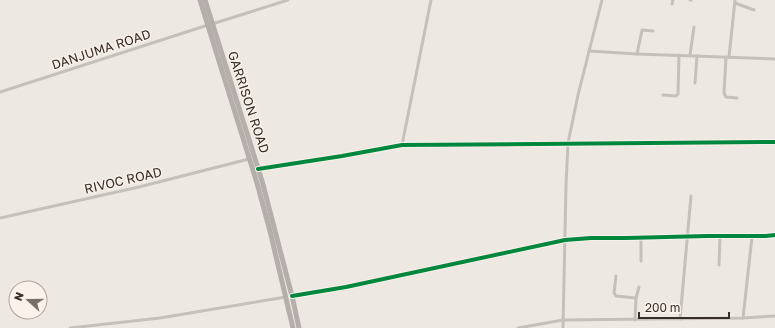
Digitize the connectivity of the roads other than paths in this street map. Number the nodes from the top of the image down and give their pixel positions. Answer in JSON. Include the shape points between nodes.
{"nodes":[{"id":1,"x":200,"y":0,"type":"edge"},
{"id":2,"x":205,"y":0,"type":"edge"},
{"id":3,"x":288,"y":0,"type":"edge"},
{"id":4,"x":431,"y":0,"type":"edge"},
{"id":5,"x":602,"y":0,"type":"edge"},
{"id":6,"x":672,"y":0,"type":"edge"},
{"id":7,"x":735,"y":1,"type":"edge"},
{"id":8,"x":672,"y":4,"type":"dead end"},
{"id":9,"x":754,"y":10,"type":"dead end"},
{"id":10,"x":210,"y":24,"type":"junction"},
{"id":11,"x":694,"y":27,"type":"dead end"},
{"id":12,"x":653,"y":31,"type":"dead end"},
{"id":13,"x":589,"y":51,"type":"junction"},
{"id":14,"x":637,"y":54,"type":"junction"},
{"id":15,"x":679,"y":55,"type":"junction"},
{"id":16,"x":690,"y":55,"type":"junction"},
{"id":17,"x":697,"y":56,"type":"junction"},
{"id":18,"x":728,"y":57,"type":"junction"},
{"id":19,"x":775,"y":59,"type":"edge"},
{"id":20,"x":695,"y":83,"type":"dead end"},
{"id":21,"x":0,"y":92,"type":"edge"},
{"id":22,"x":664,"y":95,"type":"dead end"},
{"id":23,"x":737,"y":98,"type":"dead end"},
{"id":24,"x":775,"y":142,"type":"edge"},
{"id":25,"x":568,"y":143,"type":"junction"},
{"id":26,"x":402,"y":145,"type":"junction"},
{"id":27,"x":250,"y":158,"type":"junction"},
{"id":28,"x":258,"y":169,"type":"junction"},
{"id":29,"x":691,"y":196,"type":"dead end"},
{"id":30,"x":0,"y":218,"type":"edge"},
{"id":31,"x":775,"y":235,"type":"edge"},
{"id":32,"x":688,"y":236,"type":"junction"},
{"id":33,"x":720,"y":236,"type":"junction"},
{"id":34,"x":752,"y":237,"type":"junction"},
{"id":35,"x":641,"y":238,"type":"junction"},
{"id":36,"x":565,"y":240,"type":"junction"},
{"id":37,"x":641,"y":261,"type":"dead end"},
{"id":38,"x":719,"y":265,"type":"dead end"},
{"id":39,"x":616,"y":276,"type":"dead end"},
{"id":40,"x":639,"y":287,"type":"dead end"},
{"id":41,"x":289,"y":296,"type":"junction"},
{"id":42,"x":636,"y":298,"type":"junction"},
{"id":43,"x":775,"y":316,"type":"edge"},
{"id":44,"x":743,"y":318,"type":"junction"},
{"id":45,"x":680,"y":319,"type":"junction"},
{"id":46,"x":563,"y":320,"type":"junction"},
{"id":47,"x":635,"y":320,"type":"junction"},
{"id":48,"x":70,"y":328,"type":"edge"},
{"id":49,"x":294,"y":328,"type":"edge"},
{"id":50,"x":299,"y":328,"type":"edge"},
{"id":51,"x":518,"y":328,"type":"edge"},
{"id":52,"x":563,"y":328,"type":"edge"}],
"edges":[{"from":1,"to":10,"type":"main road","name":"GARRISON ROAD"},
{"from":2,"to":10,"type":"main road","name":"GARRISON ROAD"},
{"from":3,"to":10,"type":"street","name":"DANJUMA ROAD"},
{"from":4,"to":26,"type":"street"},
{"from":5,"to":13,"type":"street"},
{"from":6,"to":8,"type":"street"},
{"from":7,"to":9,"type":"street"},
{"from":7,"to":18,"type":"street"},
{"from":10,"to":21,"type":"street","name":"DANJUMA ROAD"},
{"from":10,"to":27,"type":"main road","name":"GARRISON ROAD"},
{"from":10,"to":28,"type":"main road","name":"GARRISON ROAD"},
{"from":11,"to":16,"type":"street"},
{"from":12,"to":14,"type":"street","via":[[642,30]]},
{"from":13,"to":14,"type":"street"},
{"from":13,"to":25,"type":"street"},
{"from":14,"to":15,"type":"street"},
{"from":15,"to":16,"type":"street"},
{"from":15,"to":22,"type":"street","via":[[678,94]]},
{"from":16,"to":17,"type":"street"},
{"from":17,"to":18,"type":"street"},
{"from":17,"to":20,"type":"street"},
{"from":18,"to":19,"type":"street"},
{"from":18,"to":23,"type":"street","via":[[724,93],[726,97]]},
{"from":24,"to":25,"type":"street"},
{"from":25,"to":26,"type":"street"},
{"from":25,"to":36,"type":"street"},
{"from":26,"to":28,"type":"street"},
{"from":27,"to":30,"type":"street","name":"RIVOC ROAD","via":[[139,187]]},
{"from":27,"to":41,"type":"main road","name":"GARRISON ROAD"},
{"from":28,"to":41,"type":"main road","name":"GARRISON ROAD"},
{"from":29,"to":32,"type":"street"},
{"from":31,"to":34,"type":"street"},
{"from":32,"to":33,"type":"street"},
{"from":32,"to":35,"type":"street"},
{"from":32,"to":45,"type":"street"},
{"from":33,"to":34,"type":"street"},
{"from":33,"to":38,"type":"street"},
{"from":34,"to":44,"type":"street"},
{"from":35,"to":36,"type":"street"},
{"from":35,"to":37,"type":"street"},
{"from":36,"to":41,"type":"street","via":[[346,287]]},
{"from":36,"to":46,"type":"street"},
{"from":39,"to":42,"type":"street","via":[[614,294]]},
{"from":40,"to":42,"type":"street"},
{"from":41,"to":48,"type":"street","via":[[160,318]]},
{"from":41,"to":49,"type":"main road","name":"GARRISON ROAD"},
{"from":41,"to":50,"type":"main road","name":"GARRISON ROAD"},
{"from":42,"to":47,"type":"street"},
{"from":43,"to":44,"type":"street"},
{"from":44,"to":45,"type":"street"},
{"from":45,"to":47,"type":"street"},
{"from":46,"to":47,"type":"street"},
{"from":46,"to":51,"type":"street"},
{"from":46,"to":52,"type":"street"}]}
